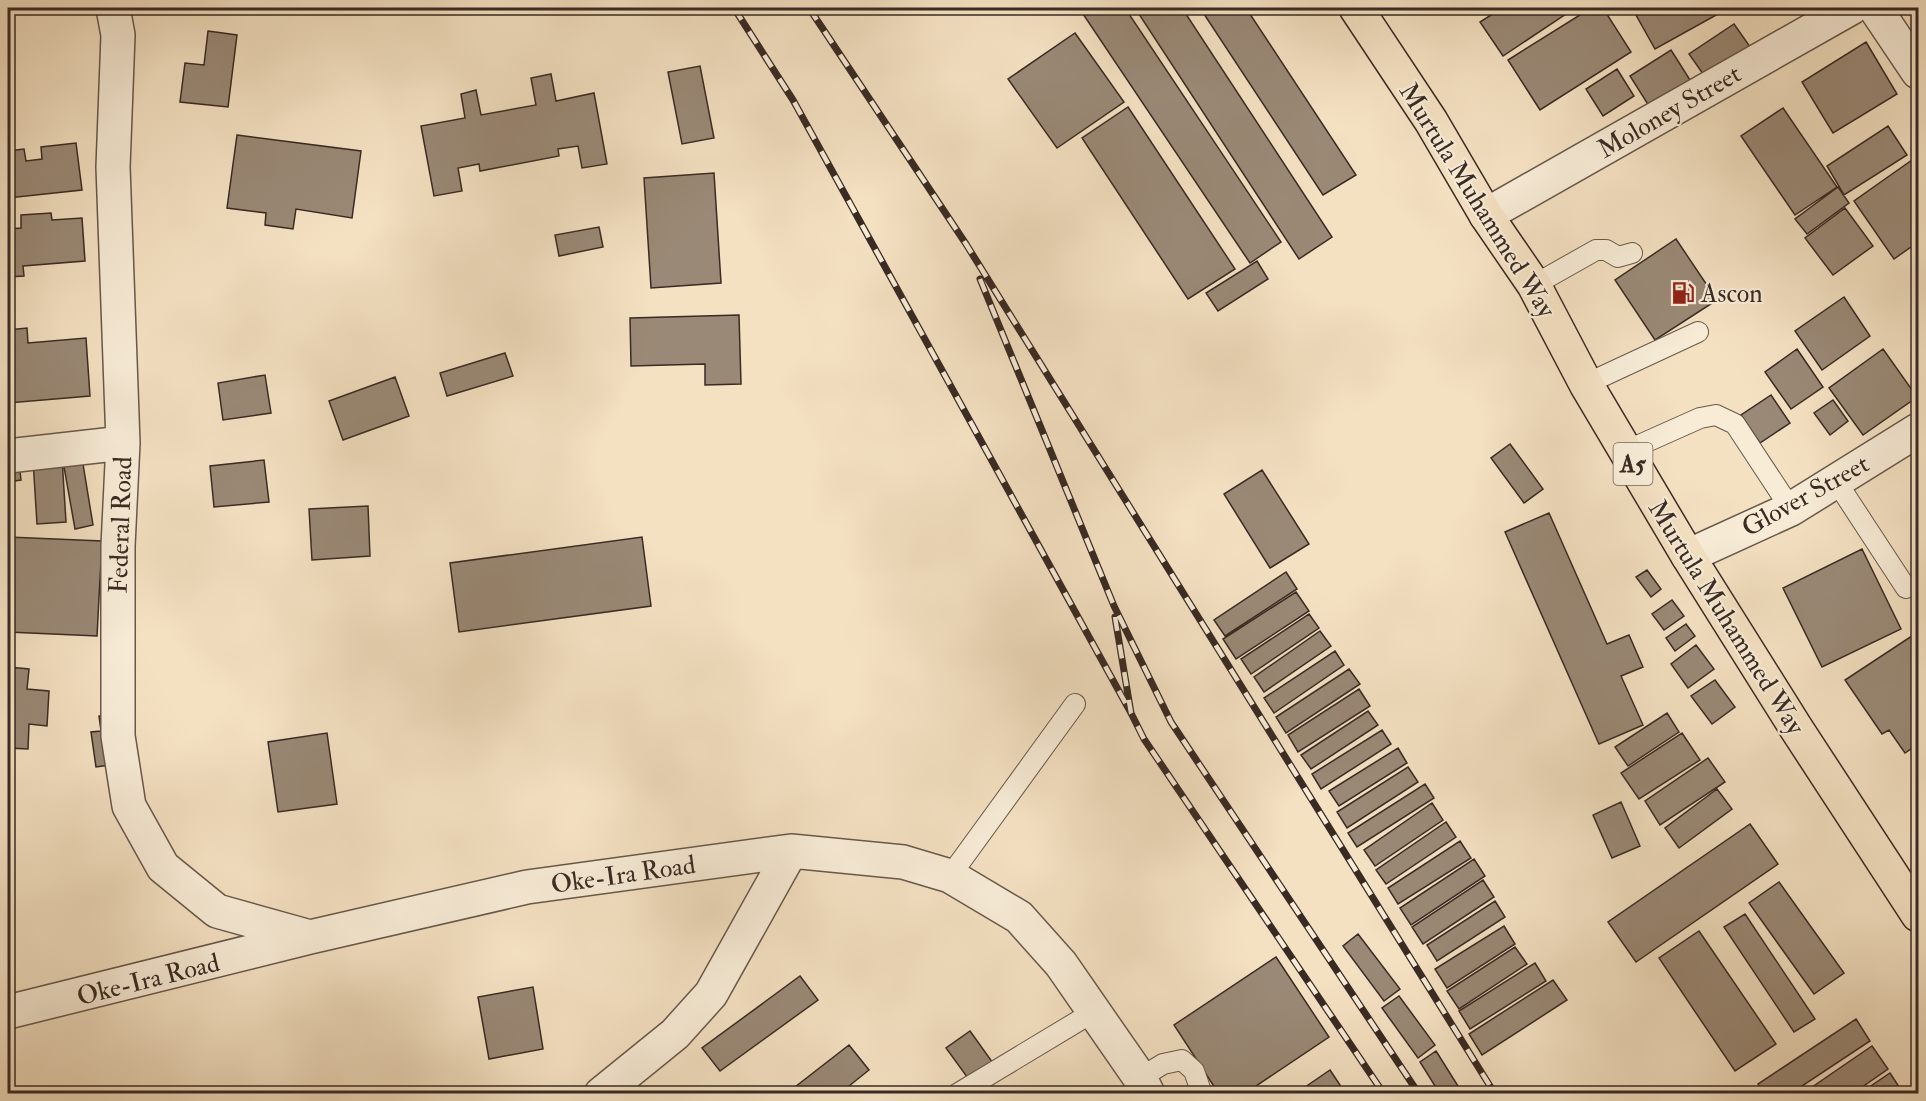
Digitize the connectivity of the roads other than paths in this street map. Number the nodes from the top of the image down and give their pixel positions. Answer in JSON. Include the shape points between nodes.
{"nodes":[{"id":1,"x":113,"y":8,"type":"edge"},
{"id":2,"x":1356,"y":8,"type":"edge"},
{"id":3,"x":1851,"y":8,"type":"edge"},
{"id":4,"x":1875,"y":8,"type":"edge"},
{"id":5,"x":1918,"y":72,"type":"edge"},
{"id":6,"x":1486,"y":215,"type":"junction"},
{"id":7,"x":1632,"y":253,"type":"dead end"},
{"id":8,"x":1534,"y":285,"type":"junction"},
{"id":9,"x":1698,"y":332,"type":"dead end"},
{"id":10,"x":1586,"y":384,"type":"junction"},
{"id":11,"x":1918,"y":430,"type":"edge"},
{"id":12,"x":123,"y":443,"type":"junction"},
{"id":13,"x":1626,"y":451,"type":"junction"},
{"id":14,"x":8,"y":456,"type":"edge"},
{"id":15,"x":1836,"y":481,"type":"junction"},
{"id":16,"x":1791,"y":509,"type":"junction"},
{"id":17,"x":1688,"y":556,"type":"junction"},
{"id":18,"x":1906,"y":588,"type":"dead end"},
{"id":19,"x":1075,"y":704,"type":"dead end"},
{"id":20,"x":791,"y":851,"type":"junction"},
{"id":21,"x":950,"y":876,"type":"junction"},
{"id":22,"x":1918,"y":915,"type":"edge"},
{"id":23,"x":310,"y":938,"type":"junction"},
{"id":24,"x":1095,"y":1011,"type":"junction"},
{"id":25,"x":8,"y":1012,"type":"edge"},
{"id":26,"x":1144,"y":1086,"type":"edge"},
{"id":27,"x":601,"y":1094,"type":"edge"},
{"id":28,"x":957,"y":1094,"type":"edge"},
{"id":29,"x":1202,"y":1094,"type":"edge"}],
"edges":[{"from":1,"to":12,"type":"street","name":"Federal Road","via":[[118,35],[113,167]]},
{"from":2,"to":6,"type":"highway","name":"Murtula Muhammed Way","number":"A5","via":[[1431,121]]},
{"from":3,"to":6,"type":"street","name":"Moloney Street"},
{"from":4,"to":5,"type":"street"},
{"from":6,"to":8,"type":"highway","name":"Murtula Muhammed Way","number":"A5"},
{"from":7,"to":8,"type":"lane","via":[[1618,257],[1606,250],[1596,250]]},
{"from":8,"to":10,"type":"highway","name":"Murtula Muhammed Way","number":"A5"},
{"from":9,"to":10,"type":"lane"},
{"from":10,"to":13,"type":"highway","name":"Murtula Muhammed Way","number":"A5"},
{"from":11,"to":15,"type":"street","name":"Glover Street"},
{"from":12,"to":14,"type":"street"},
{"from":12,"to":23,"type":"street","name":"Federal Road","via":[[118,546],[118,736],[129,806],[163,867],[217,911]]},
{"from":13,"to":16,"type":"lane","via":[[1700,418],[1716,415],[1735,424]]},
{"from":13,"to":17,"type":"highway","name":"Murtula Muhammed Way","number":"A5"},
{"from":15,"to":16,"type":"street","name":"Glover Street"},
{"from":15,"to":18,"type":"lane"},
{"from":16,"to":17,"type":"street","name":"Glover Street"},
{"from":17,"to":22,"type":"highway","name":"Murtula Muhammed Way","number":"A5"},
{"from":19,"to":21,"type":"lane"},
{"from":20,"to":21,"type":"street","name":"Oke-Ira Road","via":[[903,862]]},
{"from":20,"to":23,"type":"street","name":"Oke-Ira Road","via":[[527,888]]},
{"from":20,"to":27,"type":"street","via":[[711,994],[675,1034]]},
{"from":21,"to":24,"type":"street","name":"Oke-Ira Road","via":[[1019,916]]},
{"from":23,"to":25,"type":"street","name":"Oke-Ira Road"},
{"from":24,"to":26,"type":"street","name":"Oke-Ira Road"},
{"from":24,"to":28,"type":"lane"},
{"from":26,"to":29,"type":"lane","via":[[1163,1064],[1182,1060],[1194,1071]]}]}
